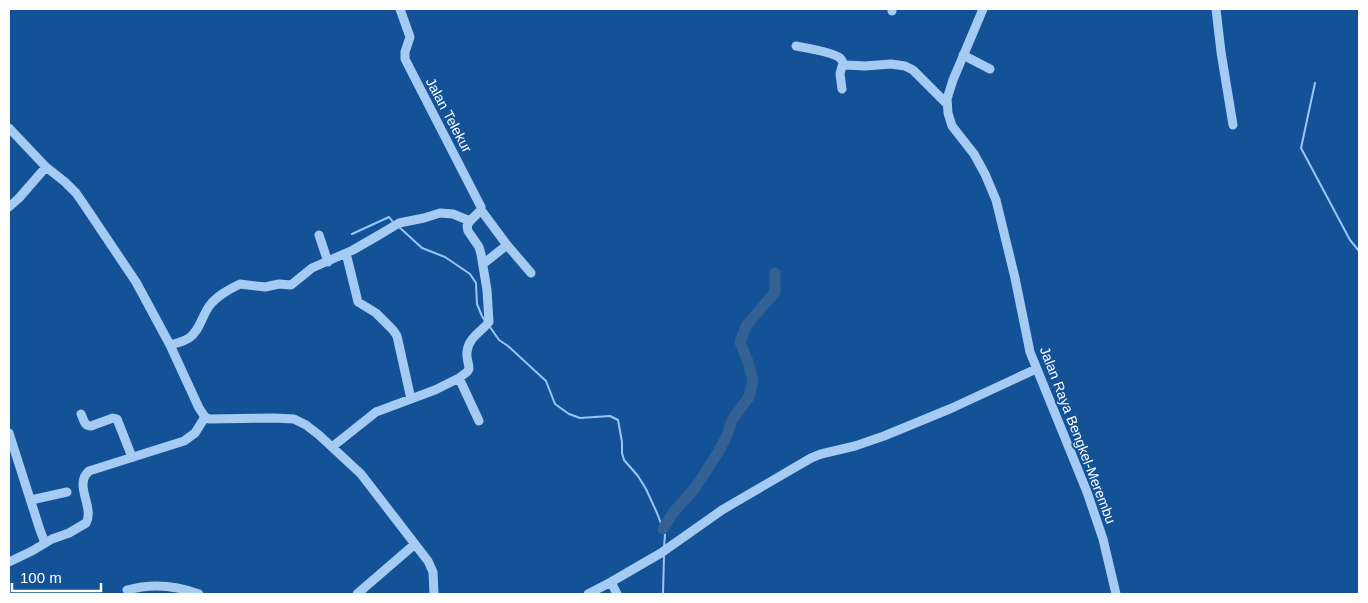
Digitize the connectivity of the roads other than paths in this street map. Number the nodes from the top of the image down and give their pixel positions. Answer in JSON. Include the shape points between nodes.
{"nodes":[{"id":1,"x":400,"y":9,"type":"edge"},
{"id":2,"x":983,"y":9,"type":"edge"},
{"id":3,"x":1216,"y":9,"type":"edge"},
{"id":4,"x":796,"y":46,"type":"dead end"},
{"id":5,"x":962,"y":55,"type":"junction"},
{"id":6,"x":844,"y":65,"type":"junction"},
{"id":7,"x":990,"y":69,"type":"dead end"},
{"id":8,"x":842,"y":89,"type":"dead end"},
{"id":9,"x":946,"y":104,"type":"junction"},
{"id":10,"x":1233,"y":125,"type":"dead end"},
{"id":11,"x":9,"y":128,"type":"edge"},
{"id":12,"x":46,"y":167,"type":"junction"},
{"id":13,"x":9,"y":207,"type":"edge"},
{"id":14,"x":481,"y":210,"type":"junction"},
{"id":15,"x":468,"y":225,"type":"junction"},
{"id":16,"x":319,"y":235,"type":"dead end"},
{"id":17,"x":507,"y":245,"type":"junction"},
{"id":18,"x":346,"y":253,"type":"junction"},
{"id":19,"x":328,"y":262,"type":"junction"},
{"id":20,"x":483,"y":264,"type":"junction"},
{"id":21,"x":531,"y":273,"type":"dead end"},
{"id":22,"x":170,"y":345,"type":"junction"},
{"id":23,"x":1036,"y":369,"type":"junction"},
{"id":24,"x":459,"y":378,"type":"junction"},
{"id":25,"x":411,"y":399,"type":"junction"},
{"id":26,"x":81,"y":414,"type":"dead end"},
{"id":27,"x":205,"y":417,"type":"junction"},
{"id":28,"x":479,"y":421,"type":"dead end"},
{"id":29,"x":9,"y":433,"type":"edge"},
{"id":30,"x":332,"y":447,"type":"junction"},
{"id":31,"x":132,"y":457,"type":"junction"},
{"id":32,"x":67,"y":492,"type":"dead end"},
{"id":33,"x":31,"y":500,"type":"junction"},
{"id":34,"x":45,"y":543,"type":"junction"},
{"id":35,"x":416,"y":544,"type":"junction"},
{"id":36,"x":9,"y":562,"type":"edge"},
{"id":37,"x":611,"y":582,"type":"junction"},
{"id":38,"x":127,"y":590,"type":"dead end"},
{"id":39,"x":198,"y":594,"type":"edge"},
{"id":40,"x":357,"y":594,"type":"edge"},
{"id":41,"x":434,"y":594,"type":"edge"},
{"id":42,"x":588,"y":594,"type":"edge"},
{"id":43,"x":616,"y":594,"type":"edge"},
{"id":44,"x":1116,"y":594,"type":"edge"}],
"edges":[{"from":1,"to":14,"type":"street","name":"Jalan Telekur","via":[[410,36],[405,59]]},
{"from":2,"to":5,"type":"street"},
{"from":3,"to":10,"type":"street"},
{"from":4,"to":6,"type":"street","via":[[836,56]]},
{"from":5,"to":7,"type":"street"},
{"from":5,"to":9,"type":"street"},
{"from":6,"to":8,"type":"street","via":[[840,70]]},
{"from":6,"to":9,"type":"street","via":[[892,64],[910,68]]},
{"from":9,"to":23,"type":"street","name":"Jalan Raya Bengkel-Merembu","via":[[952,126],[974,154],[996,200]]},
{"from":11,"to":12,"type":"street"},
{"from":12,"to":13,"type":"street"},
{"from":12,"to":22,"type":"street","via":[[76,193],[136,282]]},
{"from":14,"to":15,"type":"street"},
{"from":14,"to":17,"type":"street","name":"Jalan Telekur"},
{"from":15,"to":18,"type":"street","via":[[453,214],[440,213],[399,222]]},
{"from":15,"to":20,"type":"street"},
{"from":16,"to":19,"type":"street"},
{"from":17,"to":20,"type":"street"},
{"from":17,"to":21,"type":"street","name":"Jalan Telekur"},
{"from":18,"to":19,"type":"street"},
{"from":18,"to":25,"type":"street","via":[[358,302],[376,313],[397,336]]},
{"from":19,"to":22,"type":"street","via":[[312,268],[291,285],[237,285],[214,300],[191,337]]},
{"from":20,"to":24,"type":"street","via":[[487,325],[468,344],[469,369]]},
{"from":22,"to":27,"type":"street"},
{"from":23,"to":37,"type":"street","via":[[884,436],[811,458],[722,510],[669,548]]},
{"from":23,"to":44,"type":"street","name":"Jalan Raya Bengkel-Merembu","via":[[1087,492],[1103,539]]},
{"from":24,"to":25,"type":"street"},
{"from":24,"to":28,"type":"street"},
{"from":25,"to":30,"type":"street","via":[[370,415]]},
{"from":26,"to":31,"type":"street","via":[[88,426],[117,419]]},
{"from":27,"to":30,"type":"street","via":[[294,419]]},
{"from":27,"to":31,"type":"street","via":[[190,438]]},
{"from":29,"to":33,"type":"street"},
{"from":30,"to":35,"type":"street","via":[[361,474]]},
{"from":31,"to":34,"type":"street","via":[[86,473],[83,482],[88,521]]},
{"from":32,"to":33,"type":"street"},
{"from":33,"to":34,"type":"street"},
{"from":34,"to":36,"type":"street"},
{"from":35,"to":40,"type":"street"},
{"from":35,"to":41,"type":"street","via":[[433,572]]},
{"from":37,"to":42,"type":"street"},
{"from":37,"to":43,"type":"street"},
{"from":38,"to":39,"type":"street","via":[[149,585],[185,589]]}]}
